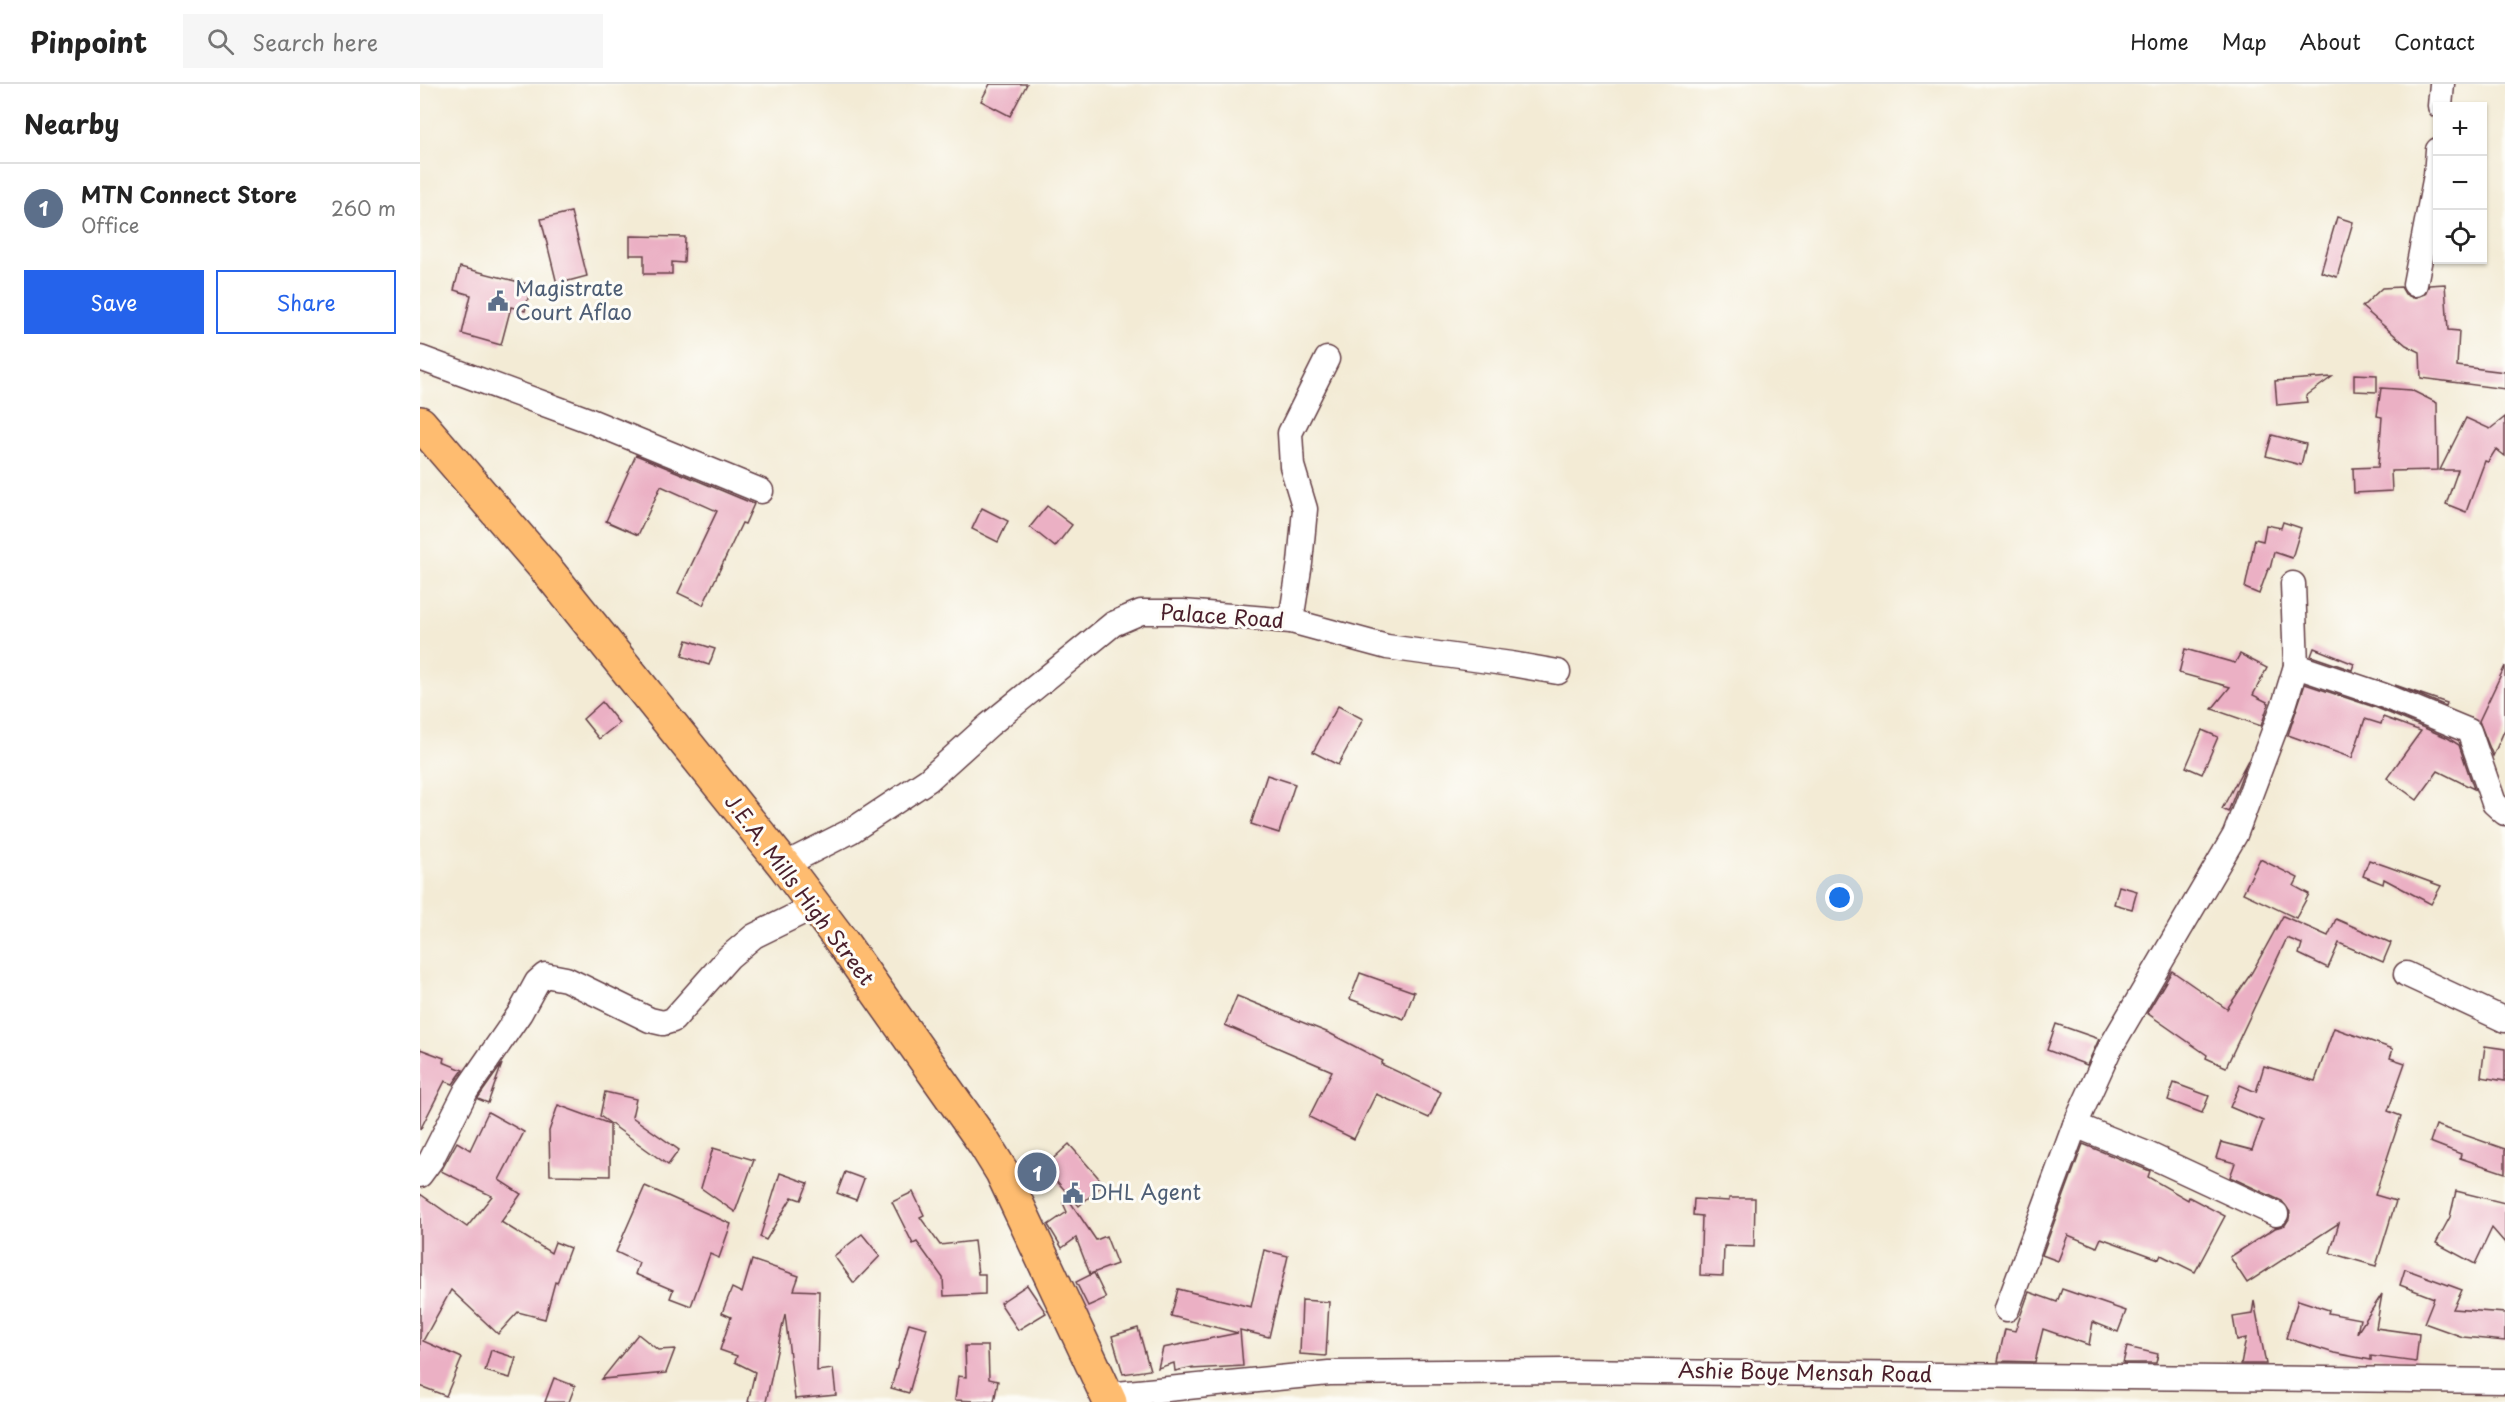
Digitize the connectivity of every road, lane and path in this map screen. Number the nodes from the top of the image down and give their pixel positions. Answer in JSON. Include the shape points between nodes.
{"nodes":[{"id":1,"x":2442,"y":84,"type":"edge"},
{"id":2,"x":2440,"y":102,"type":"edge"},
{"id":3,"x":2438,"y":156,"type":"edge"},
{"id":4,"x":2415,"y":284,"type":"dead end"},
{"id":5,"x":420,"y":358,"type":"edge"},
{"id":6,"x":1327,"y":359,"type":"dead end"},
{"id":7,"x":420,"y":423,"type":"edge"},
{"id":8,"x":760,"y":492,"type":"dead end"},
{"id":9,"x":2293,"y":584,"type":"dead end"},
{"id":10,"x":1292,"y":621,"type":"junction"},
{"id":11,"x":2296,"y":666,"type":"junction"},
{"id":12,"x":1558,"y":672,"type":"dead end"},
{"id":13,"x":2505,"y":813,"type":"edge"},
{"id":14,"x":784,"y":865,"type":"junction"},
{"id":15,"x":815,"y":906,"type":"junction"},
{"id":16,"x":2406,"y":974,"type":"dead end"},
{"id":17,"x":2505,"y":1020,"type":"edge"},
{"id":18,"x":2075,"y":1125,"type":"junction"},
{"id":19,"x":420,"y":1175,"type":"edge"},
{"id":20,"x":2276,"y":1214,"type":"dead end"},
{"id":21,"x":2007,"y":1309,"type":"dead end"},
{"id":22,"x":2505,"y":1381,"type":"edge"},
{"id":23,"x":1108,"y":1399,"type":"edge"}],
"edges":[{"from":1,"to":2,"type":"street"},
{"from":3,"to":4,"type":"street"},
{"from":5,"to":8,"type":"street","via":[[588,420]]},
{"from":6,"to":10,"type":"street","via":[[1290,433],[1292,466],[1305,509]]},
{"from":7,"to":14,"type":"highway","name":"J.E.A. Mills High Street","via":[[551,575]]},
{"from":9,"to":11,"type":"street"},
{"from":10,"to":12,"type":"street","name":"Palace Road","via":[[1387,647]]},
{"from":10,"to":14,"type":"street","name":"Palace Road","via":[[1141,612],[1113,624],[928,780],[851,831]]},
{"from":11,"to":13,"type":"street","via":[[2382,695],[2469,731],[2494,802]]},
{"from":11,"to":18,"type":"street","via":[[2235,835],[2109,1050]]},
{"from":14,"to":15,"type":"highway","name":"J.E.A. Mills High Street"},
{"from":15,"to":19,"type":"street","via":[[754,936],[729,957],[673,1020],[663,1023],[566,979],[545,975],[466,1091]]},
{"from":15,"to":23,"type":"highway","name":"J.E.A. Mills High Street","via":[[1002,1172]]},
{"from":16,"to":17,"type":"street"},
{"from":18,"to":20,"type":"street"},
{"from":18,"to":21,"type":"street"},
{"from":22,"to":23,"type":"street","name":"Ashie Boye Mensah Road","via":[[1528,1371],[1329,1373]]}]}
